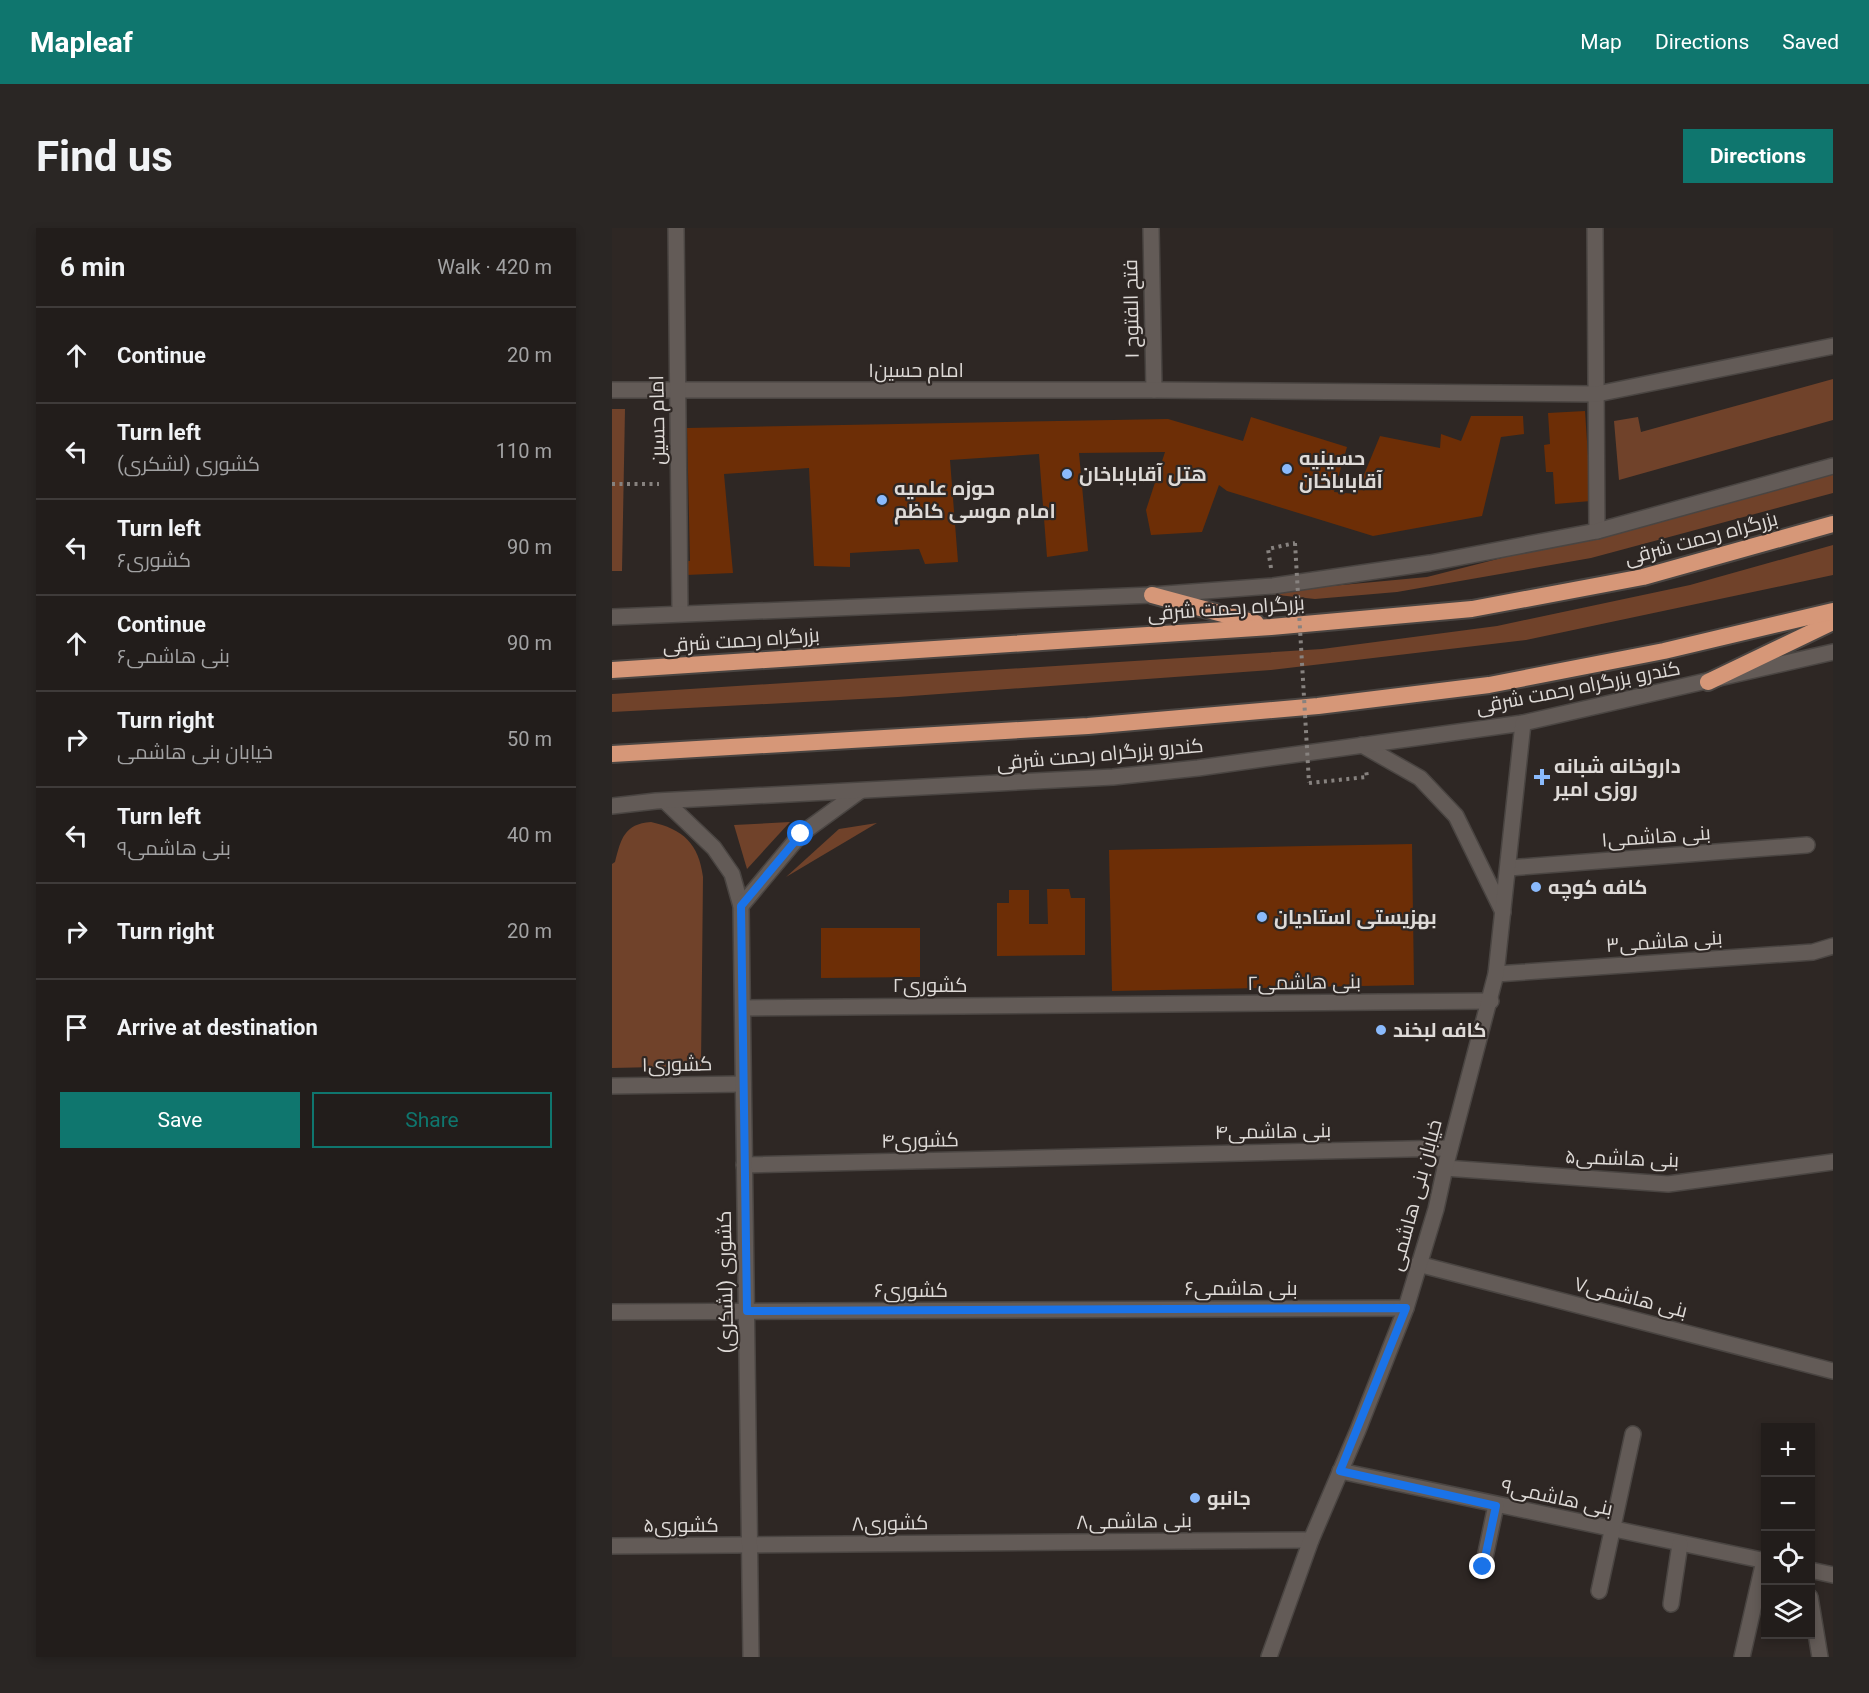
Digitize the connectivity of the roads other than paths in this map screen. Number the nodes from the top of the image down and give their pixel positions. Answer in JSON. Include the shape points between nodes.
{"nodes":[{"id":1,"x":676,"y":228,"type":"edge"},
{"id":2,"x":1150,"y":228,"type":"edge"},
{"id":3,"x":1595,"y":228,"type":"edge"},
{"id":4,"x":1833,"y":346,"type":"edge"},
{"id":5,"x":612,"y":390,"type":"edge"},
{"id":6,"x":1154,"y":390,"type":"junction"},
{"id":7,"x":678,"y":391,"type":"junction"},
{"id":8,"x":1597,"y":394,"type":"junction"},
{"id":9,"x":1833,"y":466,"type":"edge"},
{"id":10,"x":1833,"y":524,"type":"edge"},
{"id":11,"x":1598,"y":531,"type":"junction"},
{"id":12,"x":1152,"y":595,"type":"junction"},
{"id":13,"x":1833,"y":611,"type":"edge"},
{"id":14,"x":680,"y":612,"type":"junction"},
{"id":15,"x":612,"y":617,"type":"edge"},
{"id":16,"x":1833,"y":622,"type":"edge"},
{"id":17,"x":1271,"y":627,"type":"junction"},
{"id":18,"x":1833,"y":652,"type":"edge"},
{"id":19,"x":612,"y":670,"type":"edge"},
{"id":20,"x":1708,"y":682,"type":"junction"},
{"id":21,"x":1522,"y":723,"type":"junction"},
{"id":22,"x":1362,"y":744,"type":"junction"},
{"id":23,"x":612,"y":754,"type":"edge"},
{"id":24,"x":860,"y":791,"type":"junction"},
{"id":25,"x":665,"y":801,"type":"junction"},
{"id":26,"x":612,"y":806,"type":"edge"},
{"id":27,"x":1807,"y":845,"type":"dead end"},
{"id":28,"x":1508,"y":868,"type":"junction"},
{"id":29,"x":741,"y":906,"type":"junction"},
{"id":30,"x":1503,"y":912,"type":"junction"},
{"id":31,"x":1833,"y":946,"type":"edge"},
{"id":32,"x":1497,"y":974,"type":"junction"},
{"id":33,"x":1491,"y":1001,"type":"junction"},
{"id":34,"x":1117,"y":1004,"type":"joint"},
{"id":35,"x":742,"y":1008,"type":"junction"},
{"id":36,"x":743,"y":1084,"type":"junction"},
{"id":37,"x":612,"y":1086,"type":"edge"},
{"id":38,"x":1450,"y":1148,"type":"junction"},
{"id":39,"x":1097,"y":1157,"type":"joint"},
{"id":40,"x":1833,"y":1162,"type":"edge"},
{"id":41,"x":744,"y":1166,"type":"junction"},
{"id":42,"x":1445,"y":1168,"type":"junction"},
{"id":43,"x":1418,"y":1264,"type":"junction"},
{"id":44,"x":1406,"y":1308,"type":"junction"},
{"id":45,"x":1076,"y":1310,"type":"joint"},
{"id":46,"x":747,"y":1311,"type":"junction"},
{"id":47,"x":612,"y":1312,"type":"edge"},
{"id":48,"x":1833,"y":1371,"type":"edge"},
{"id":49,"x":1633,"y":1434,"type":"dead end"},
{"id":50,"x":1340,"y":1471,"type":"junction"},
{"id":51,"x":1496,"y":1506,"type":"junction"},
{"id":52,"x":1612,"y":1529,"type":"junction"},
{"id":53,"x":1311,"y":1540,"type":"junction"},
{"id":54,"x":1030,"y":1543,"type":"joint"},
{"id":55,"x":1680,"y":1544,"type":"junction"},
{"id":56,"x":749,"y":1545,"type":"junction"},
{"id":57,"x":612,"y":1546,"type":"edge"},
{"id":58,"x":1761,"y":1560,"type":"edge"},
{"id":59,"x":1483,"y":1567,"type":"dead end"},
{"id":60,"x":1815,"y":1571,"type":"edge"},
{"id":61,"x":1833,"y":1575,"type":"edge"},
{"id":62,"x":1761,"y":1578,"type":"edge"},
{"id":63,"x":1599,"y":1591,"type":"dead end"},
{"id":64,"x":1671,"y":1604,"type":"dead end"},
{"id":65,"x":1815,"y":1627,"type":"edge"},
{"id":66,"x":751,"y":1657,"type":"edge"},
{"id":67,"x":1269,"y":1657,"type":"edge"},
{"id":68,"x":1742,"y":1657,"type":"edge"},
{"id":69,"x":1820,"y":1657,"type":"edge"}],
"edges":[{"from":1,"to":7,"type":"street","name":"امام حسین"},
{"from":2,"to":6,"type":"street","name":"فتح الفتوح ۱"},
{"from":3,"to":8,"type":"street"},
{"from":4,"to":8,"type":"street","name":"امام حسین۱"},
{"from":5,"to":7,"type":"street","name":"امام حسین۱"},
{"from":6,"to":7,"type":"street","name":"امام حسین۱"},
{"from":6,"to":8,"type":"street","name":"امام حسین۱"},
{"from":7,"to":14,"type":"street","name":"امام حسین"},
{"from":8,"to":11,"type":"street"},
{"from":9,"to":11,"type":"street"},
{"from":10,"to":17,"type":"highway","name":"بزرگراه رحمت شرقی","via":[[1643,577],[1472,609]]},
{"from":11,"to":12,"type":"street","via":[[1430,563],[1273,586]]},
{"from":12,"to":14,"type":"street"},
{"from":12,"to":17,"type":"highway"},
{"from":13,"to":23,"type":"highway","via":[[1664,651],[1489,685],[1318,706],[1088,726]]},
{"from":14,"to":15,"type":"street"},
{"from":16,"to":20,"type":"highway"},
{"from":17,"to":19,"type":"highway","name":"بزرگراه رحمت شرقی"},
{"from":18,"to":20,"type":"street","name":"کندرو بزرگراه رحمت شرقی"},
{"from":20,"to":21,"type":"street","name":"کندرو بزرگراه رحمت شرقی"},
{"from":21,"to":22,"type":"street","name":"کندرو بزرگراه رحمت شرقی"},
{"from":21,"to":28,"type":"street","name":"خیابان بنی هاشمی"},
{"from":22,"to":24,"type":"street","name":"کندرو بزرگراه رحمت شرقی","via":[[1113,777]]},
{"from":22,"to":30,"type":"street","via":[[1420,778],[1456,816]]},
{"from":24,"to":25,"type":"street","name":"کندرو بزرگراه رحمت شرقی"},
{"from":24,"to":29,"type":"street","via":[[801,834]]},
{"from":25,"to":26,"type":"street","name":"کندرو بزرگراه رحمت شرقی"},
{"from":25,"to":29,"type":"street","name":"کشوری (لشکری)","via":[[714,848],[732,874]]},
{"from":27,"to":28,"type":"street","name":"بنی هاشمی۱"},
{"from":28,"to":30,"type":"street","name":"خیابان بنی هاشمی"},
{"from":29,"to":35,"type":"street","name":"کشوری (لشکری)"},
{"from":30,"to":32,"type":"street","name":"خیابان بنی هاشمی"},
{"from":31,"to":32,"type":"street","name":"بنی هاشمی۳","via":[[1813,952]]},
{"from":32,"to":33,"type":"street","name":"خیابان بنی هاشمی"},
{"from":33,"to":34,"type":"street","name":"۲بنی هاشمی"},
{"from":33,"to":38,"type":"street","name":"خیابان بنی هاشمی"},
{"from":34,"to":35,"type":"street","name":"کشوری۲"},
{"from":35,"to":36,"type":"street","name":"کشوری (لشکری)"},
{"from":36,"to":37,"type":"street","name":"۱کشوری"},
{"from":36,"to":41,"type":"street","name":"کشوری (لشکری)"},
{"from":38,"to":39,"type":"street","name":"۴بنی هاشمی"},
{"from":38,"to":42,"type":"street","name":"خیابان بنی هاشمی"},
{"from":39,"to":41,"type":"street","name":"کشوری۴"},
{"from":40,"to":42,"type":"street","name":"بنی هاشمی۵","via":[[1668,1184]]},
{"from":41,"to":46,"type":"street","name":"کشوری (لشکری)"},
{"from":42,"to":43,"type":"street","name":"خیابان بنی هاشمی"},
{"from":43,"to":44,"type":"street","name":"خیابان بنی هاشمی"},
{"from":43,"to":48,"type":"street","name":"بنی هاشمی۷"},
{"from":44,"to":45,"type":"street","name":"۶بنی هاشمی"},
{"from":44,"to":50,"type":"street","name":"خیابان بنی هاشمی"},
{"from":45,"to":46,"type":"street","name":"کشوری۶"},
{"from":46,"to":47,"type":"street","name":"کشوری۶"},
{"from":46,"to":56,"type":"street","name":"کشوری (لشکری)"},
{"from":49,"to":52,"type":"street"},
{"from":50,"to":51,"type":"street","name":"بنی هاشمی۹"},
{"from":50,"to":53,"type":"street","name":"خیابان بنی هاشمی"},
{"from":51,"to":52,"type":"street","name":"بنی هاشمی۹"},
{"from":51,"to":59,"type":"street"},
{"from":52,"to":55,"type":"street","name":"بنی هاشمی۹"},
{"from":52,"to":63,"type":"street"},
{"from":53,"to":54,"type":"street","name":"۸بنی هاشمی"},
{"from":53,"to":67,"type":"street","name":"خیابان بنی هاشمی"},
{"from":54,"to":56,"type":"street","name":"۸کشوری"},
{"from":55,"to":58,"type":"street","name":"بنی هاشمی۹"},
{"from":55,"to":64,"type":"street"},
{"from":56,"to":57,"type":"street","name":"۵کشوری"},
{"from":56,"to":66,"type":"street","name":"کشوری (لشکری)"},
{"from":60,"to":61,"type":"street"},
{"from":62,"to":68,"type":"street"},
{"from":65,"to":69,"type":"street"}]}
